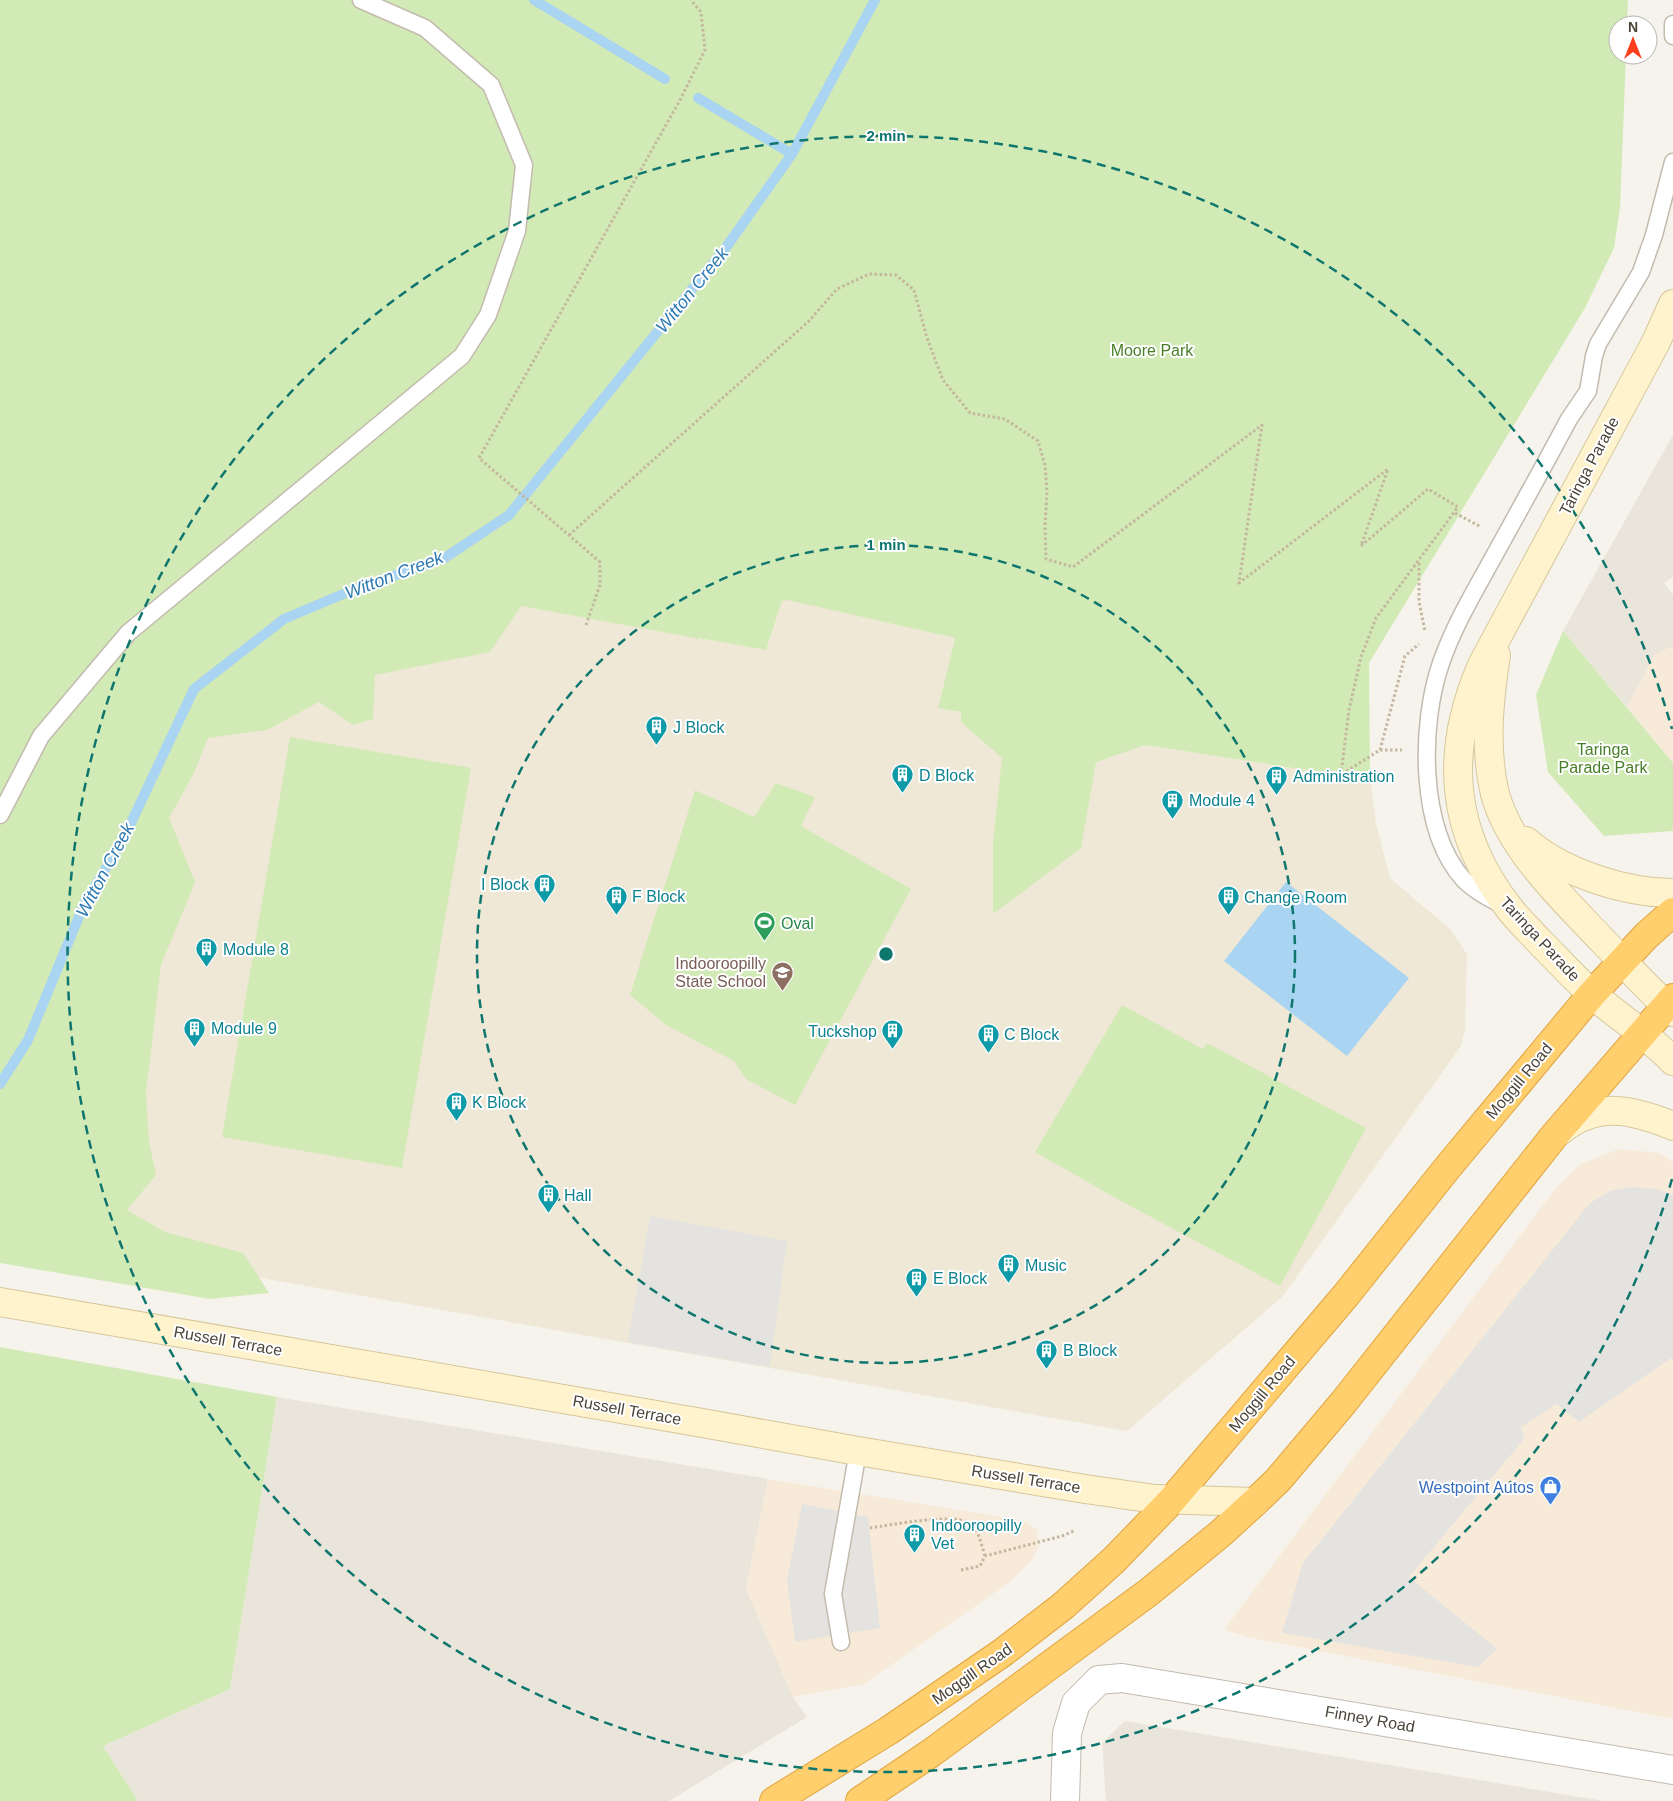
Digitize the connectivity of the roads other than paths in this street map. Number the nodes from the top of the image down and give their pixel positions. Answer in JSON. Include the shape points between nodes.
{"nodes":[{"id":1,"x":361,"y":0,"type":"edge"},
{"id":2,"x":1673,"y":24,"type":"edge"},
{"id":3,"x":1673,"y":36,"type":"edge"},
{"id":4,"x":1673,"y":162,"type":"edge"},
{"id":5,"x":1673,"y":304,"type":"edge"},
{"id":6,"x":1502,"y":627,"type":"junction"},
{"id":7,"x":1499,"y":804,"type":"junction"},
{"id":8,"x":0,"y":815,"type":"edge"},
{"id":9,"x":1673,"y":892,"type":"edge"},
{"id":10,"x":1510,"y":910,"type":"junction"},
{"id":11,"x":1673,"y":912,"type":"edge"},
{"id":12,"x":1622,"y":962,"type":"junction"},
{"id":13,"x":1592,"y":994,"type":"junction"},
{"id":14,"x":1671,"y":1005,"type":"edge"},
{"id":15,"x":1643,"y":1032,"type":"junction"},
{"id":16,"x":1673,"y":1061,"type":"edge"},
{"id":17,"x":1673,"y":1126,"type":"edge"},
{"id":18,"x":1554,"y":1136,"type":"junction"},
{"id":19,"x":0,"y":1302,"type":"edge"},
{"id":20,"x":858,"y":1451,"type":"junction"},
{"id":21,"x":1172,"y":1500,"type":"junction"},
{"id":22,"x":1255,"y":1502,"type":"junction"},
{"id":23,"x":841,"y":1642,"type":"dead end"},
{"id":24,"x":1673,"y":1770,"type":"edge"},
{"id":25,"x":773,"y":1800,"type":"edge"},
{"id":26,"x":860,"y":1801,"type":"edge"},
{"id":27,"x":1065,"y":1801,"type":"edge"}],
"edges":[{"from":1,"to":8,"type":"lane","via":[[425,28],[492,85],[524,165],[517,231],[488,315],[462,356],[128,633],[41,736]]},
{"from":2,"to":3,"type":"lane"},
{"from":4,"to":10,"type":"lane","via":[[1641,272],[1598,344],[1588,391],[1569,419],[1471,598],[1436,679],[1428,761],[1436,826],[1449,858],[1465,881]]},
{"from":5,"to":6,"type":"street","name":"Taringa Parade","via":[[1656,342]]},
{"from":6,"to":7,"type":"street","name":"Taringa Parade","via":[[1492,680],[1489,727],[1490,767]]},
{"from":6,"to":10,"type":"street","name":"Taringa Parade","via":[[1482,665],[1463,717],[1457,775],[1461,808],[1474,846]]},
{"from":7,"to":9,"type":"street","via":[[1526,842],[1559,863],[1629,887]]},
{"from":7,"to":12,"type":"street","name":"Taringa Parade","via":[[1514,838],[1531,862]]},
{"from":10,"to":13,"type":"street","name":"Taringa Parade"},
{"from":11,"to":12,"type":"highway","name":"Moggill Road"},
{"from":12,"to":13,"type":"highway","name":"Moggill Road"},
{"from":12,"to":14,"type":"street","name":"Taringa Parade"},
{"from":13,"to":15,"type":"street","name":"Taringa Parade"},
{"from":13,"to":21,"type":"highway","name":"Moggill Road","via":[[1346,1296]]},
{"from":14,"to":15,"type":"highway"},
{"from":15,"to":16,"type":"street","name":"Taringa Parade"},
{"from":15,"to":18,"type":"highway"},
{"from":17,"to":18,"type":"street","via":[[1635,1114],[1599,1111],[1574,1120]]},
{"from":18,"to":22,"type":"highway","via":[[1342,1403],[1278,1480]]},
{"from":19,"to":20,"type":"street","name":"Russell Terrace"},
{"from":20,"to":21,"type":"street","name":"Russell Terrace"},
{"from":20,"to":23,"type":"lane","via":[[833,1594]]},
{"from":21,"to":22,"type":"street","name":"Russell Terrace"},
{"from":21,"to":25,"type":"highway","name":"Moggill Road","via":[[1114,1560],[1033,1630],[949,1690]]},
{"from":22,"to":26,"type":"highway","via":[[1149,1592],[931,1753]]},
{"from":24,"to":27,"type":"street","name":"Finney Road","via":[[1122,1678],[1099,1680],[1076,1703],[1067,1733]]}]}
